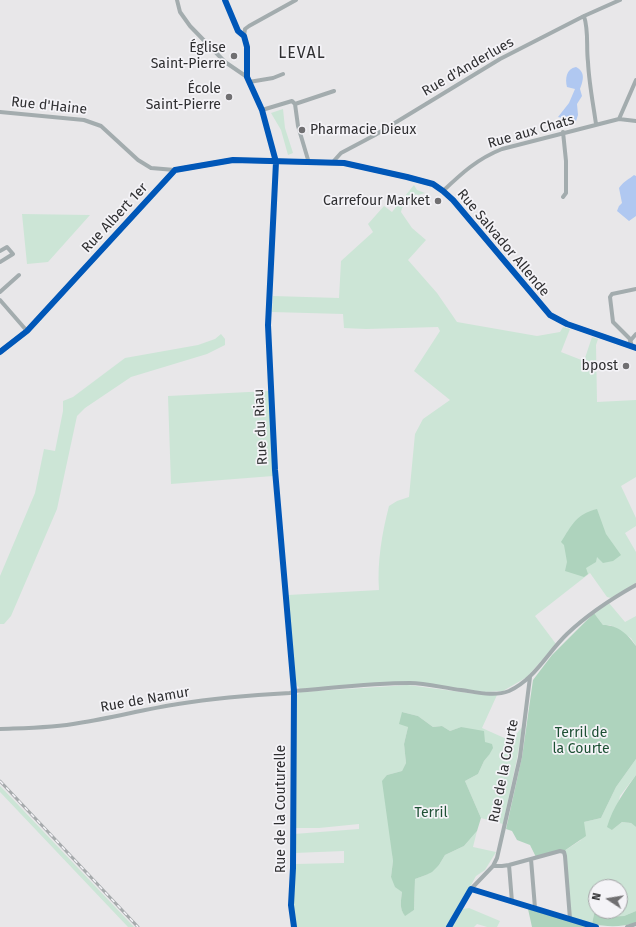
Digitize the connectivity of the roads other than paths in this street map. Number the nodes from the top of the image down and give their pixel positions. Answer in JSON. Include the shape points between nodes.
{"nodes":[{"id":1,"x":177,"y":0,"type":"edge"},
{"id":2,"x":296,"y":0,"type":"edge"},
{"id":3,"x":620,"y":0,"type":"edge"},
{"id":4,"x":584,"y":16,"type":"junction"},
{"id":5,"x":283,"y":74,"type":"dead end"},
{"id":6,"x":247,"y":77,"type":"junction"},
{"id":7,"x":636,"y":80,"type":"edge"},
{"id":8,"x":249,"y":82,"type":"junction"},
{"id":9,"x":334,"y":91,"type":"dead end"},
{"id":10,"x":295,"y":104,"type":"junction"},
{"id":11,"x":262,"y":110,"type":"junction"},
{"id":12,"x":0,"y":112,"type":"edge"},
{"id":13,"x":619,"y":119,"type":"junction"},
{"id":14,"x":636,"y":121,"type":"edge"},
{"id":15,"x":596,"y":124,"type":"junction"},
{"id":16,"x":563,"y":132,"type":"junction"},
{"id":17,"x":276,"y":162,"type":"junction"},
{"id":18,"x":332,"y":162,"type":"junction"},
{"id":19,"x":309,"y":163,"type":"junction"},
{"id":20,"x":175,"y":170,"type":"junction"},
{"id":21,"x":443,"y":191,"type":"junction"},
{"id":22,"x":564,"y":197,"type":"dead end"},
{"id":23,"x":0,"y":251,"type":"edge"},
{"id":24,"x":0,"y":262,"type":"edge"},
{"id":25,"x":19,"y":275,"type":"dead end"},
{"id":26,"x":636,"y":289,"type":"edge"},
{"id":27,"x":0,"y":292,"type":"edge"},
{"id":28,"x":0,"y":300,"type":"edge"},
{"id":29,"x":27,"y":331,"type":"junction"},
{"id":30,"x":636,"y":334,"type":"edge"},
{"id":31,"x":630,"y":341,"type":"junction"},
{"id":32,"x":634,"y":348,"type":"edge"},
{"id":33,"x":0,"y":352,"type":"edge"},
{"id":34,"x":636,"y":585,"type":"edge"},
{"id":35,"x":530,"y":677,"type":"junction"},
{"id":36,"x":294,"y":691,"type":"junction"},
{"id":37,"x":0,"y":729,"type":"edge"},
{"id":38,"x":531,"y":859,"type":"junction"},
{"id":39,"x":510,"y":865,"type":"junction"},
{"id":40,"x":492,"y":866,"type":"junction"},
{"id":41,"x":471,"y":889,"type":"junction"},
{"id":42,"x":512,"y":902,"type":"junction"},
{"id":43,"x":535,"y":908,"type":"junction"},
{"id":44,"x":570,"y":919,"type":"junction"},
{"id":45,"x":636,"y":924,"type":"edge"},
{"id":46,"x":294,"y":927,"type":"edge"},
{"id":47,"x":449,"y":927,"type":"edge"},
{"id":48,"x":596,"y":927,"type":"edge"},
{"id":49,"x":627,"y":927,"type":"edge"}],
"edges":[{"from":1,"to":6,"type":"street","via":[[180,12],[190,26],[225,62]]},
{"from":2,"to":6,"type":"street","via":[[245,29]]},
{"from":3,"to":4,"type":"street","name":"Rue d'Anderlues"},
{"from":4,"to":15,"type":"street"},
{"from":4,"to":18,"type":"street","name":"Rue d'Anderlues","via":[[500,59],[341,153]]},
{"from":5,"to":8,"type":"street"},
{"from":6,"to":8,"type":"street","name":"Rue du Riau"},
{"from":7,"to":13,"type":"street"},
{"from":8,"to":11,"type":"street","name":"Rue du Riau"},
{"from":9,"to":10,"type":"street"},
{"from":10,"to":11,"type":"street","via":[[292,101]]},
{"from":10,"to":19,"type":"street","via":[[298,126]]},
{"from":11,"to":17,"type":"street","name":"Rue du Riau"},
{"from":12,"to":20,"type":"street","name":"Rue d'Haine","via":[[93,122],[151,168]]},
{"from":13,"to":14,"type":"street","name":"Rue aux Chats"},
{"from":13,"to":15,"type":"street","name":"Rue aux Chats"},
{"from":15,"to":16,"type":"street","name":"Rue aux Chats"},
{"from":16,"to":21,"type":"street","name":"Rue aux Chats","via":[[487,155]]},
{"from":16,"to":22,"type":"street","via":[[566,161]]},
{"from":17,"to":19,"type":"street","name":"Rue Salvador Allende"},
{"from":17,"to":20,"type":"street","via":[[233,160]]},
{"from":17,"to":36,"type":"street","name":"Rue du Riau","via":[[268,325],[275,470]]},
{"from":18,"to":19,"type":"street","name":"Rue Salvador Allende"},
{"from":18,"to":21,"type":"street","name":"Rue Salvador Allende","via":[[407,177],[432,184]]},
{"from":20,"to":29,"type":"street","name":"Rue Albert 1er"},
{"from":21,"to":32,"type":"street","name":"Rue Salvador Allende","via":[[550,315],[567,324]]},
{"from":23,"to":24,"type":"street","via":[[7,247],[13,254]]},
{"from":25,"to":27,"type":"street"},
{"from":26,"to":31,"type":"street","via":[[612,294],[610,297],[614,322]]},
{"from":28,"to":29,"type":"street"},
{"from":29,"to":33,"type":"street","name":"Rue Albert 1er"},
{"from":30,"to":31,"type":"street"},
{"from":31,"to":32,"type":"street"},
{"from":34,"to":35,"type":"street","name":"Rue de Namur","via":[[601,606],[566,635]]},
{"from":35,"to":36,"type":"street","name":"Rue de Namur","via":[[502,693],[480,693],[411,683]]},
{"from":35,"to":40,"type":"street","name":"Rue de la Courte","via":[[518,764],[500,848]]},
{"from":36,"to":37,"type":"street","name":"Rue de Namur","via":[[179,703],[78,724]]},
{"from":36,"to":46,"type":"street","name":"Rue de la Couturelle","via":[[291,905]]},
{"from":38,"to":39,"type":"street"},
{"from":38,"to":43,"type":"street"},
{"from":38,"to":44,"type":"street","via":[[560,851],[565,853]]},
{"from":39,"to":40,"type":"street"},
{"from":39,"to":42,"type":"street"},
{"from":40,"to":41,"type":"street","name":"Rue de la Courte"},
{"from":41,"to":42,"type":"street"},
{"from":41,"to":47,"type":"street","name":"Rue de la Courte"},
{"from":42,"to":43,"type":"street"},
{"from":43,"to":44,"type":"street"},
{"from":44,"to":48,"type":"street"},
{"from":45,"to":49,"type":"street"}]}
